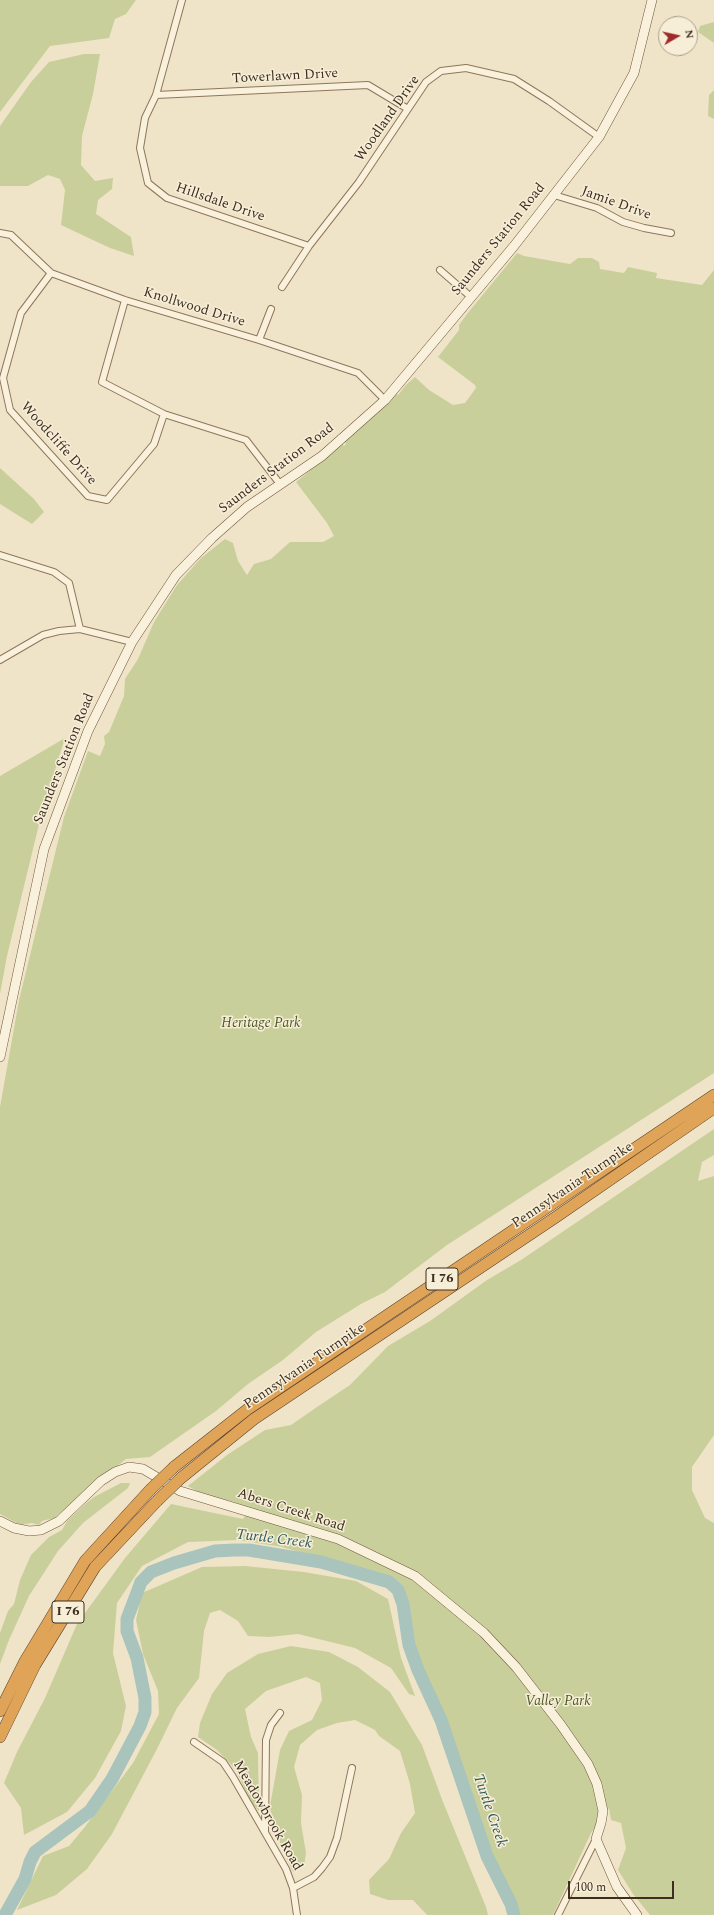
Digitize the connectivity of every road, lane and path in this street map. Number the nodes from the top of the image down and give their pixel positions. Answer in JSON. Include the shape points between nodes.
{"nodes":[{"id":1,"x":182,"y":0,"type":"edge"},
{"id":2,"x":652,"y":0,"type":"edge"},
{"id":3,"x":156,"y":95,"type":"junction"},
{"id":4,"x":408,"y":109,"type":"junction"},
{"id":5,"x":598,"y":137,"type":"junction"},
{"id":6,"x":554,"y":195,"type":"junction"},
{"id":7,"x":0,"y":233,"type":"edge"},
{"id":8,"x":671,"y":233,"type":"dead end"},
{"id":9,"x":309,"y":246,"type":"junction"},
{"id":10,"x":440,"y":270,"type":"dead end"},
{"id":11,"x":51,"y":273,"type":"junction"},
{"id":12,"x":282,"y":287,"type":"dead end"},
{"id":13,"x":471,"y":297,"type":"junction"},
{"id":14,"x":125,"y":300,"type":"junction"},
{"id":15,"x":271,"y":309,"type":"dead end"},
{"id":16,"x":259,"y":340,"type":"junction"},
{"id":17,"x":386,"y":400,"type":"junction"},
{"id":18,"x":164,"y":414,"type":"junction"},
{"id":19,"x":280,"y":484,"type":"junction"},
{"id":20,"x":0,"y":555,"type":"edge"},
{"id":21,"x":80,"y":629,"type":"junction"},
{"id":22,"x":132,"y":642,"type":"junction"},
{"id":23,"x":0,"y":660,"type":"edge"},
{"id":24,"x":0,"y":1056,"type":"edge"},
{"id":25,"x":714,"y":1095,"type":"edge"},
{"id":26,"x":714,"y":1108,"type":"edge"},
{"id":27,"x":0,"y":1520,"type":"edge"},
{"id":28,"x":0,"y":1711,"type":"edge"},
{"id":29,"x":280,"y":1713,"type":"dead end"},
{"id":30,"x":0,"y":1737,"type":"edge"},
{"id":31,"x":194,"y":1742,"type":"dead end"},
{"id":32,"x":352,"y":1768,"type":"dead end"},
{"id":33,"x":265,"y":1832,"type":"junction"},
{"id":34,"x":596,"y":1839,"type":"junction"},
{"id":35,"x":293,"y":1888,"type":"junction"},
{"id":36,"x":296,"y":1915,"type":"edge"},
{"id":37,"x":558,"y":1915,"type":"edge"},
{"id":38,"x":637,"y":1915,"type":"edge"}],
"edges":[{"from":1,"to":3,"type":"street","name":"Hillsdale Drive"},
{"from":2,"to":5,"type":"street","name":"Saunders Station Road","via":[[634,73]]},
{"from":3,"to":4,"type":"street","name":"Towerlawn Drive","via":[[368,85]]},
{"from":3,"to":9,"type":"street","name":"Hillsdale Drive","via":[[145,118],[140,148],[148,183],[167,198]]},
{"from":4,"to":5,"type":"street","name":"Woodland Drive","via":[[426,82],[441,71],[466,68],[514,79]]},
{"from":4,"to":9,"type":"street","name":"Woodland Drive","via":[[359,182]]},
{"from":5,"to":6,"type":"street","name":"Saunders Station Road"},
{"from":6,"to":8,"type":"street","name":"Jamie Drive","via":[[596,208],[623,222]]},
{"from":6,"to":13,"type":"street","name":"Saunders Station Road"},
{"from":7,"to":11,"type":"street","name":"Knollwood Drive","via":[[12,235]]},
{"from":9,"to":12,"type":"street","name":"Woodland Drive"},
{"from":10,"to":13,"type":"street"},
{"from":11,"to":14,"type":"street","name":"Knollwood Drive"},
{"from":11,"to":18,"type":"street","name":"Woodcliffe Drive","via":[[21,313],[3,378],[10,410],[88,496],[107,500],[154,444]]},
{"from":13,"to":17,"type":"street","name":"Saunders Station Road"},
{"from":14,"to":16,"type":"street","name":"Knollwood Drive"},
{"from":14,"to":18,"type":"street","via":[[102,382]]},
{"from":15,"to":16,"type":"street"},
{"from":16,"to":17,"type":"street","name":"Knollwood Drive","via":[[358,373]]},
{"from":17,"to":19,"type":"street","name":"Saunders Station Road","via":[[322,456]]},
{"from":18,"to":19,"type":"street","via":[[246,440]]},
{"from":19,"to":22,"type":"street","name":"Saunders Station Road","via":[[247,507],[176,575]]},
{"from":20,"to":21,"type":"street","via":[[54,572],[69,583]]},
{"from":21,"to":22,"type":"street"},
{"from":21,"to":23,"type":"street","via":[[43,635]]},
{"from":22,"to":24,"type":"street","name":"Saunders Station Road","via":[[88,731],[44,849]]},
{"from":25,"to":28,"type":"highway","name":"Pennsylvania Turnpike","number":"I 76","bridge":true,"via":[[248,1409],[174,1467],[85,1561],[25,1661]]},
{"from":26,"to":30,"type":"highway","name":"Pennsylvania Turnpike","number":"I 76","bridge":true,"via":[[254,1419],[180,1478],[95,1567],[35,1665]]},
{"from":27,"to":34,"type":"street","name":"Abers Creek Road","via":[[14,1528],[41,1530],[59,1521],[101,1481],[115,1472],[129,1468],[143,1469],[180,1491],[338,1539],[415,1576],[484,1633],[528,1681],[562,1725],[598,1784],[603,1811]]},
{"from":29,"to":33,"type":"street","via":[[271,1725],[266,1740]]},
{"from":31,"to":33,"type":"street","name":"Meadowbrook Road","via":[[223,1762]]},
{"from":32,"to":35,"type":"street","via":[[337,1838],[330,1856],[314,1876]]},
{"from":33,"to":35,"type":"street","name":"Meadowbrook Road","via":[[286,1869]]},
{"from":34,"to":37,"type":"street"},
{"from":34,"to":38,"type":"street","via":[[617,1887]]},
{"from":35,"to":36,"type":"street","name":"Meadowbrook Road"}]}
